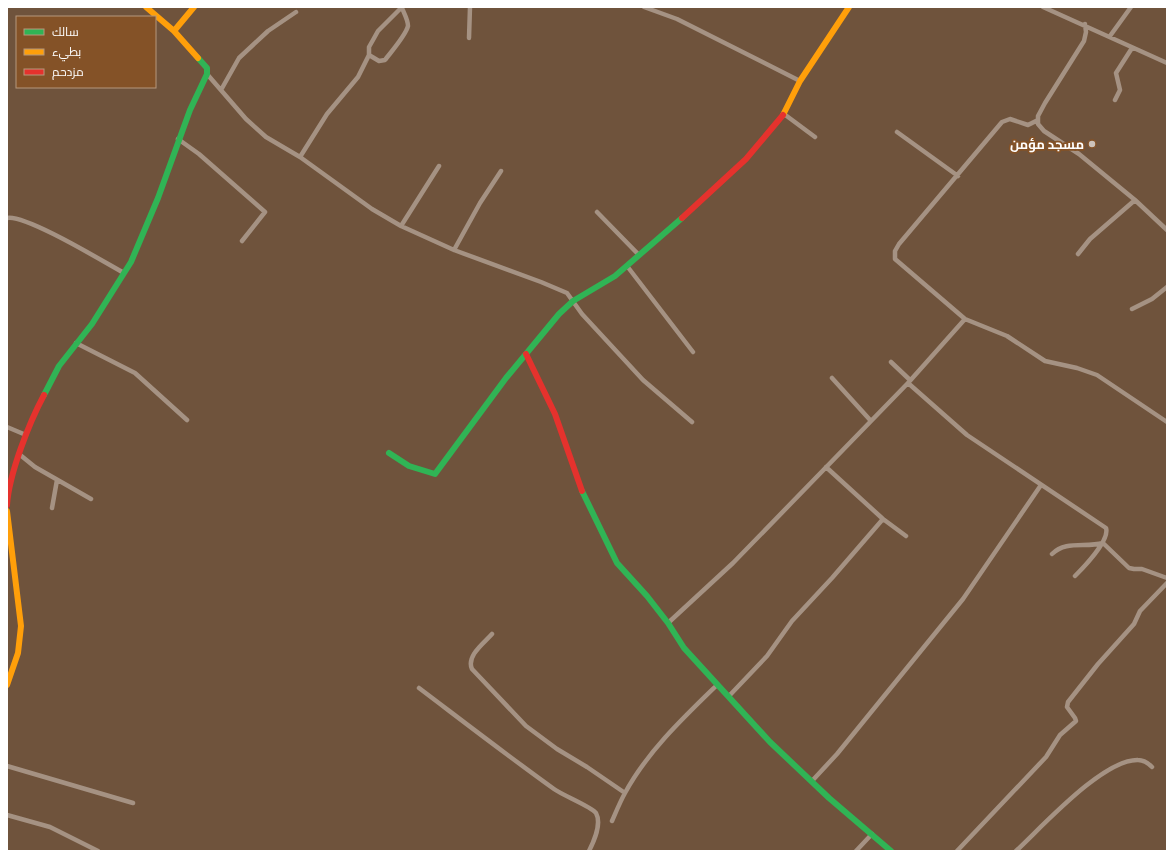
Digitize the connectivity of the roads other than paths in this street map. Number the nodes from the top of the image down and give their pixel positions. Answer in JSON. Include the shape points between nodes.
{"nodes":[{"id":1,"x":146,"y":7,"type":"edge"},
{"id":2,"x":194,"y":7,"type":"edge"},
{"id":3,"x":402,"y":7,"type":"edge"},
{"id":4,"x":470,"y":7,"type":"edge"},
{"id":5,"x":644,"y":7,"type":"edge"},
{"id":6,"x":849,"y":7,"type":"edge"},
{"id":7,"x":1043,"y":7,"type":"edge"},
{"id":8,"x":1131,"y":7,"type":"edge"},
{"id":9,"x":296,"y":12,"type":"dead end"},
{"id":10,"x":1084,"y":24,"type":"junction"},
{"id":11,"x":174,"y":31,"type":"junction"},
{"id":12,"x":1110,"y":36,"type":"junction"},
{"id":13,"x":469,"y":38,"type":"dead end"},
{"id":14,"x":1132,"y":48,"type":"junction"},
{"id":15,"x":369,"y":55,"type":"junction"},
{"id":16,"x":1167,"y":63,"type":"edge"},
{"id":17,"x":207,"y":74,"type":"junction"},
{"id":18,"x":800,"y":81,"type":"junction"},
{"id":19,"x":221,"y":90,"type":"junction"},
{"id":20,"x":1115,"y":100,"type":"dead end"},
{"id":21,"x":784,"y":114,"type":"junction"},
{"id":22,"x":1038,"y":120,"type":"junction"},
{"id":23,"x":897,"y":132,"type":"dead end"},
{"id":24,"x":815,"y":137,"type":"dead end"},
{"id":25,"x":178,"y":139,"type":"junction"},
{"id":26,"x":300,"y":157,"type":"junction"},
{"id":27,"x":439,"y":166,"type":"dead end"},
{"id":28,"x":501,"y":171,"type":"dead end"},
{"id":29,"x":958,"y":176,"type":"junction"},
{"id":30,"x":1135,"y":200,"type":"junction"},
{"id":31,"x":597,"y":212,"type":"dead end"},
{"id":32,"x":7,"y":218,"type":"edge"},
{"id":33,"x":402,"y":226,"type":"junction"},
{"id":34,"x":1167,"y":230,"type":"edge"},
{"id":35,"x":242,"y":241,"type":"dead end"},
{"id":36,"x":454,"y":250,"type":"junction"},
{"id":37,"x":1078,"y":254,"type":"dead end"},
{"id":38,"x":640,"y":255,"type":"junction"},
{"id":39,"x":627,"y":266,"type":"junction"},
{"id":40,"x":124,"y":273,"type":"junction"},
{"id":41,"x":1167,"y":288,"type":"edge"},
{"id":42,"x":573,"y":301,"type":"junction"},
{"id":43,"x":1132,"y":308,"type":"dead end"},
{"id":44,"x":965,"y":319,"type":"junction"},
{"id":45,"x":76,"y":343,"type":"junction"},
{"id":46,"x":693,"y":352,"type":"dead end"},
{"id":47,"x":526,"y":354,"type":"junction"},
{"id":48,"x":892,"y":362,"type":"dead end"},
{"id":49,"x":832,"y":378,"type":"dead end"},
{"id":50,"x":909,"y":382,"type":"junction"},
{"id":51,"x":187,"y":420,"type":"dead end"},
{"id":52,"x":871,"y":421,"type":"junction"},
{"id":53,"x":692,"y":422,"type":"dead end"},
{"id":54,"x":1167,"y":422,"type":"edge"},
{"id":55,"x":7,"y":427,"type":"edge"},
{"id":56,"x":26,"y":435,"type":"junction"},
{"id":57,"x":389,"y":453,"type":"dead end"},
{"id":58,"x":19,"y":454,"type":"junction"},
{"id":59,"x":826,"y":467,"type":"junction"},
{"id":60,"x":57,"y":480,"type":"junction"},
{"id":61,"x":1041,"y":485,"type":"junction"},
{"id":62,"x":8,"y":488,"type":"edge"},
{"id":63,"x":90,"y":499,"type":"dead end"},
{"id":64,"x":7,"y":505,"type":"edge"},
{"id":65,"x":52,"y":508,"type":"dead end"},
{"id":66,"x":7,"y":511,"type":"edge"},
{"id":67,"x":883,"y":519,"type":"junction"},
{"id":68,"x":906,"y":536,"type":"dead end"},
{"id":69,"x":1103,"y":543,"type":"junction"},
{"id":70,"x":1052,"y":554,"type":"dead end"},
{"id":71,"x":1075,"y":576,"type":"dead end"},
{"id":72,"x":1167,"y":578,"type":"edge"},
{"id":73,"x":1167,"y":583,"type":"edge"},
{"id":74,"x":668,"y":623,"type":"junction"},
{"id":75,"x":492,"y":634,"type":"dead end"},
{"id":76,"x":7,"y":685,"type":"edge"},
{"id":77,"x":717,"y":685,"type":"junction"},
{"id":78,"x":419,"y":688,"type":"dead end"},
{"id":79,"x":729,"y":696,"type":"junction"},
{"id":80,"x":7,"y":766,"type":"edge"},
{"id":81,"x":1152,"y":767,"type":"dead end"},
{"id":82,"x":812,"y":781,"type":"junction"},
{"id":83,"x":625,"y":793,"type":"junction"},
{"id":84,"x":133,"y":803,"type":"dead end"},
{"id":85,"x":7,"y":815,"type":"edge"},
{"id":86,"x":612,"y":821,"type":"dead end"},
{"id":87,"x":872,"y":834,"type":"junction"},
{"id":88,"x":98,"y":851,"type":"edge"},
{"id":89,"x":589,"y":851,"type":"edge"},
{"id":90,"x":856,"y":851,"type":"edge"},
{"id":91,"x":891,"y":851,"type":"edge"},
{"id":92,"x":957,"y":851,"type":"edge"},
{"id":93,"x":1016,"y":851,"type":"edge"}],
"edges":[{"from":1,"to":11,"type":"street"},
{"from":2,"to":11,"type":"street"},
{"from":3,"to":15,"type":"street","via":[[378,32],[369,48]]},
{"from":3,"to":15,"type":"street","via":[[408,21],[404,34],[385,60],[379,61]]},
{"from":4,"to":13,"type":"street"},
{"from":5,"to":18,"type":"street","via":[[677,19]]},
{"from":6,"to":18,"type":"street"},
{"from":7,"to":10,"type":"street"},
{"from":8,"to":12,"type":"street"},
{"from":9,"to":19,"type":"street","via":[[268,31],[239,58]]},
{"from":10,"to":12,"type":"street"},
{"from":10,"to":22,"type":"street","via":[[1084,41],[1045,103]]},
{"from":11,"to":17,"type":"street","via":[[204,62]]},
{"from":12,"to":14,"type":"street"},
{"from":14,"to":16,"type":"street"},
{"from":14,"to":20,"type":"street","via":[[1116,73],[1120,90]]},
{"from":15,"to":26,"type":"street","via":[[358,77],[327,114]]},
{"from":17,"to":19,"type":"street"},
{"from":17,"to":25,"type":"street"},
{"from":18,"to":21,"type":"street"},
{"from":19,"to":26,"type":"street","via":[[266,137]]},
{"from":21,"to":24,"type":"street"},
{"from":21,"to":38,"type":"street","via":[[746,159]]},
{"from":22,"to":29,"type":"street","via":[[1028,124],[1006,119]]},
{"from":22,"to":30,"type":"street","via":[[1044,131],[1079,154]]},
{"from":23,"to":29,"type":"street"},
{"from":25,"to":35,"type":"street","via":[[199,154],[265,212]]},
{"from":25,"to":40,"type":"street","via":[[148,224]]},
{"from":26,"to":33,"type":"street","via":[[372,209]]},
{"from":27,"to":33,"type":"street"},
{"from":28,"to":36,"type":"street"},
{"from":29,"to":44,"type":"street","via":[[900,244],[894,256],[901,265]]},
{"from":30,"to":34,"type":"street"},
{"from":30,"to":37,"type":"street","via":[[1090,239]]},
{"from":31,"to":38,"type":"street"},
{"from":32,"to":40,"type":"street","via":[[17,217]]},
{"from":33,"to":36,"type":"street"},
{"from":36,"to":42,"type":"street","via":[[541,282],[567,294]]},
{"from":38,"to":39,"type":"street"},
{"from":39,"to":42,"type":"street","via":[[602,286]]},
{"from":39,"to":46,"type":"street"},
{"from":40,"to":45,"type":"street","via":[[92,324]]},
{"from":41,"to":43,"type":"street","via":[[1152,299]]},
{"from":42,"to":47,"type":"street"},
{"from":42,"to":53,"type":"street","via":[[596,330],[643,380]]},
{"from":44,"to":50,"type":"street"},
{"from":44,"to":54,"type":"street","via":[[1007,336],[1045,361],[1097,375]]},
{"from":45,"to":51,"type":"street","via":[[135,373]]},
{"from":45,"to":56,"type":"street","via":[[47,386]]},
{"from":47,"to":57,"type":"street","via":[[435,474],[409,466]]},
{"from":47,"to":74,"type":"street","via":[[555,414],[587,503],[607,546],[617,563]]},
{"from":48,"to":50,"type":"street"},
{"from":49,"to":52,"type":"street"},
{"from":50,"to":52,"type":"street"},
{"from":50,"to":61,"type":"street","via":[[967,435]]},
{"from":52,"to":59,"type":"street"},
{"from":55,"to":56,"type":"street"},
{"from":56,"to":58,"type":"street"},
{"from":58,"to":60,"type":"street"},
{"from":58,"to":62,"type":"street"},
{"from":59,"to":67,"type":"street"},
{"from":59,"to":74,"type":"street","via":[[733,563]]},
{"from":60,"to":63,"type":"street"},
{"from":60,"to":65,"type":"street"},
{"from":61,"to":69,"type":"street","via":[[1106,528],[1107,535]]},
{"from":61,"to":82,"type":"street","via":[[963,599],[837,754]]},
{"from":62,"to":64,"type":"street"},
{"from":66,"to":76,"type":"street","via":[[21,626],[18,653]]},
{"from":67,"to":68,"type":"street"},
{"from":67,"to":79,"type":"street","via":[[792,622],[767,656]]},
{"from":69,"to":70,"type":"street","via":[[1088,546],[1068,545]]},
{"from":69,"to":71,"type":"street"},
{"from":69,"to":72,"type":"street","via":[[1129,568],[1142,569]]},
{"from":73,"to":92,"type":"street","via":[[1140,611],[1134,624],[1068,702],[1067,707],[1076,718],[1076,722],[1060,735],[1046,757]]},
{"from":74,"to":77,"type":"street","via":[[684,648]]},
{"from":75,"to":83,"type":"street","via":[[471,658],[472,669],[523,723],[557,749]]},
{"from":77,"to":79,"type":"street"},
{"from":77,"to":83,"type":"street","via":[[658,746]]},
{"from":78,"to":89,"type":"street","via":[[558,792],[594,811],[598,825]]},
{"from":79,"to":82,"type":"street","via":[[770,742]]},
{"from":80,"to":84,"type":"street"},
{"from":81,"to":93,"type":"street","via":[[1138,760],[1114,767],[1072,797]]},
{"from":82,"to":87,"type":"street"},
{"from":83,"to":86,"type":"street"},
{"from":85,"to":88,"type":"street","via":[[50,827]]},
{"from":87,"to":90,"type":"street"},
{"from":87,"to":91,"type":"street"}]}
